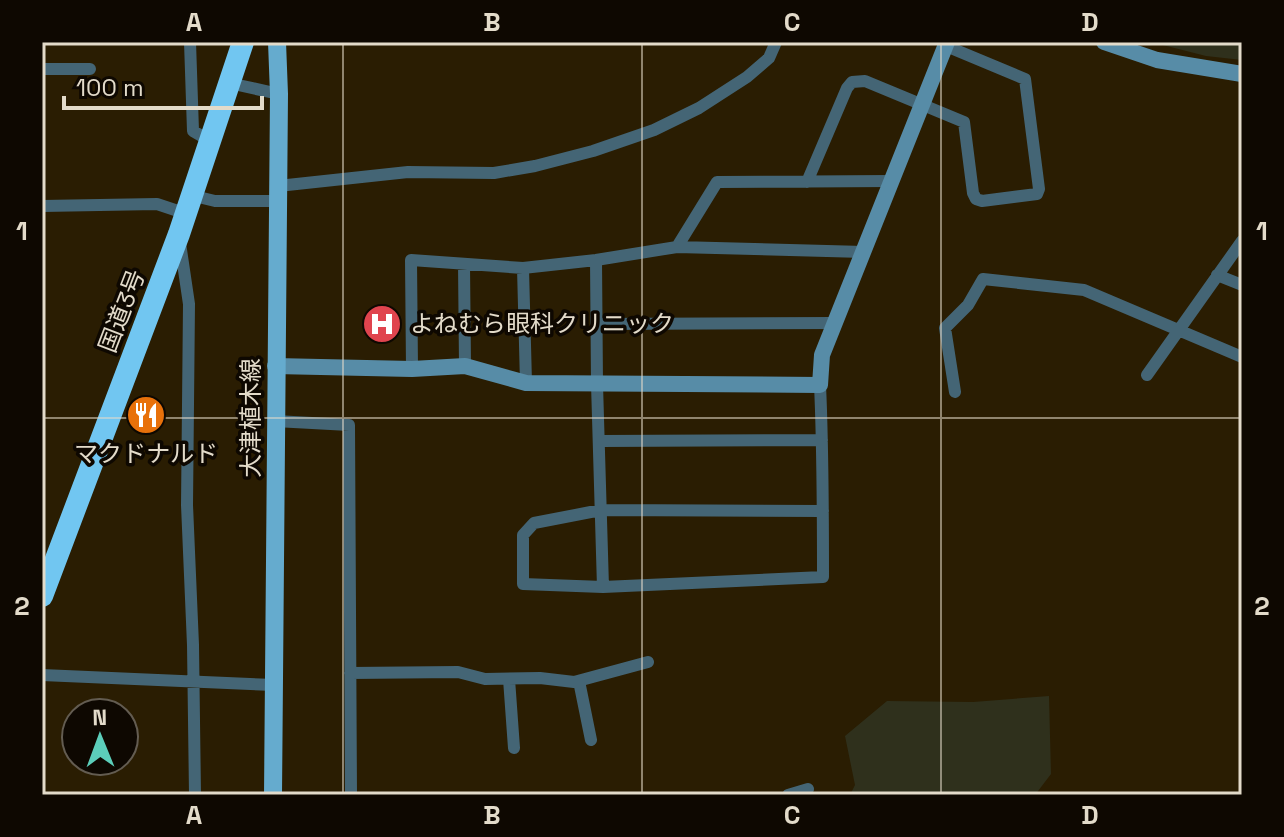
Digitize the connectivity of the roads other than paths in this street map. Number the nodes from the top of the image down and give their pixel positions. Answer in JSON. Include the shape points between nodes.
{"nodes":[{"id":1,"x":190,"y":42,"type":"edge"},
{"id":2,"x":243,"y":42,"type":"edge"},
{"id":3,"x":277,"y":42,"type":"edge"},
{"id":4,"x":776,"y":42,"type":"edge"},
{"id":5,"x":1104,"y":42,"type":"edge"},
{"id":6,"x":947,"y":44,"type":"edge"},
{"id":7,"x":42,"y":69,"type":"edge"},
{"id":8,"x":90,"y":69,"type":"dead end"},
{"id":9,"x":1242,"y":74,"type":"edge"},
{"id":10,"x":229,"y":83,"type":"junction"},
{"id":11,"x":279,"y":94,"type":"junction"},
{"id":12,"x":923,"y":104,"type":"junction"},
{"id":13,"x":212,"y":142,"type":"junction"},
{"id":14,"x":892,"y":181,"type":"junction"},
{"id":15,"x":807,"y":182,"type":"junction"},
{"id":16,"x":277,"y":193,"type":"junction"},
{"id":17,"x":42,"y":206,"type":"edge"},
{"id":18,"x":184,"y":214,"type":"junction"},
{"id":19,"x":1242,"y":241,"type":"edge"},
{"id":20,"x":677,"y":247,"type":"junction"},
{"id":21,"x":864,"y":252,"type":"junction"},
{"id":22,"x":596,"y":260,"type":"junction"},
{"id":23,"x":464,"y":264,"type":"junction"},
{"id":24,"x":523,"y":268,"type":"junction"},
{"id":25,"x":1217,"y":275,"type":"junction"},
{"id":26,"x":1242,"y":285,"type":"edge"},
{"id":27,"x":835,"y":323,"type":"junction"},
{"id":28,"x":597,"y":324,"type":"junction"},
{"id":29,"x":1177,"y":331,"type":"junction"},
{"id":30,"x":1242,"y":357,"type":"edge"},
{"id":31,"x":275,"y":366,"type":"junction"},
{"id":32,"x":465,"y":366,"type":"junction"},
{"id":33,"x":412,"y":369,"type":"junction"},
{"id":34,"x":1147,"y":375,"type":"dead end"},
{"id":35,"x":526,"y":383,"type":"junction"},
{"id":36,"x":597,"y":384,"type":"junction"},
{"id":37,"x":820,"y":385,"type":"junction"},
{"id":38,"x":955,"y":392,"type":"dead end"},
{"id":39,"x":275,"y":421,"type":"junction"},
{"id":40,"x":822,"y":440,"type":"junction"},
{"id":41,"x":600,"y":441,"type":"junction"},
{"id":42,"x":601,"y":510,"type":"junction"},
{"id":43,"x":823,"y":511,"type":"junction"},
{"id":44,"x":603,"y":587,"type":"junction"},
{"id":45,"x":42,"y":596,"type":"edge"},
{"id":46,"x":648,"y":662,"type":"dead end"},
{"id":47,"x":350,"y":673,"type":"junction"},
{"id":48,"x":42,"y":675,"type":"edge"},
{"id":49,"x":509,"y":679,"type":"junction"},
{"id":50,"x":194,"y":680,"type":"junction"},
{"id":51,"x":579,"y":681,"type":"junction"},
{"id":52,"x":274,"y":685,"type":"junction"},
{"id":53,"x":591,"y":740,"type":"dead end"},
{"id":54,"x":514,"y":748,"type":"dead end"},
{"id":55,"x":808,"y":789,"type":"dead end"},
{"id":56,"x":195,"y":795,"type":"edge"},
{"id":57,"x":273,"y":795,"type":"edge"},
{"id":58,"x":351,"y":795,"type":"edge"},
{"id":59,"x":788,"y":795,"type":"edge"}],
"edges":[{"from":1,"to":13,"type":"street","via":[[193,131]]},
{"from":2,"to":10,"type":"highway","name":"国道3号"},
{"from":3,"to":11,"type":"main road","name":"大津植木線"},
{"from":4,"to":16,"type":"street","via":[[769,58],[747,77],[699,108],[593,151],[494,173],[408,172]]},
{"from":5,"to":9,"type":"street","via":[[1157,60]]},
{"from":6,"to":12,"type":"street"},
{"from":6,"to":12,"type":"street","via":[[1025,79],[1037,194],[976,199],[964,122]]},
{"from":7,"to":8,"type":"street"},
{"from":10,"to":11,"type":"street"},
{"from":10,"to":13,"type":"highway","name":"国道3号"},
{"from":11,"to":16,"type":"main road","name":"大津植木線"},
{"from":12,"to":14,"type":"street"},
{"from":12,"to":15,"type":"street","via":[[865,81],[852,82]]},
{"from":13,"to":18,"type":"highway","name":"国道3号"},
{"from":14,"to":15,"type":"street"},
{"from":14,"to":21,"type":"street"},
{"from":15,"to":20,"type":"street","via":[[717,182]]},
{"from":16,"to":18,"type":"street","via":[[215,201]]},
{"from":16,"to":31,"type":"main road","name":"大津植木線"},
{"from":17,"to":18,"type":"street","via":[[157,204]]},
{"from":18,"to":45,"type":"highway","name":"国道3号"},
{"from":18,"to":50,"type":"street"},
{"from":19,"to":25,"type":"street"},
{"from":20,"to":21,"type":"street"},
{"from":20,"to":22,"type":"street"},
{"from":21,"to":27,"type":"street"},
{"from":22,"to":24,"type":"street"},
{"from":22,"to":28,"type":"street"},
{"from":23,"to":24,"type":"street"},
{"from":23,"to":32,"type":"street"},
{"from":23,"to":33,"type":"street","via":[[411,260]]},
{"from":24,"to":35,"type":"street"},
{"from":25,"to":26,"type":"street"},
{"from":25,"to":29,"type":"street"},
{"from":27,"to":28,"type":"street"},
{"from":27,"to":37,"type":"street","via":[[822,355]]},
{"from":28,"to":36,"type":"street"},
{"from":29,"to":30,"type":"street"},
{"from":29,"to":34,"type":"street"},
{"from":29,"to":38,"type":"street","via":[[1084,290],[983,279],[968,305],[945,328]]},
{"from":31,"to":33,"type":"street"},
{"from":31,"to":39,"type":"main road","name":"大津植木線"},
{"from":32,"to":33,"type":"street"},
{"from":32,"to":35,"type":"street"},
{"from":35,"to":36,"type":"street"},
{"from":36,"to":37,"type":"street"},
{"from":36,"to":41,"type":"street"},
{"from":37,"to":40,"type":"street"},
{"from":39,"to":47,"type":"street","via":[[349,425]]},
{"from":39,"to":52,"type":"main road","name":"大津植木線"},
{"from":40,"to":41,"type":"street"},
{"from":40,"to":43,"type":"street"},
{"from":41,"to":42,"type":"street"},
{"from":42,"to":43,"type":"street"},
{"from":42,"to":44,"type":"street"},
{"from":42,"to":44,"type":"street","via":[[534,523],[523,535],[523,584]]},
{"from":43,"to":44,"type":"street","via":[[823,577]]},
{"from":46,"to":51,"type":"street"},
{"from":47,"to":49,"type":"street","via":[[458,672]]},
{"from":47,"to":58,"type":"street"},
{"from":48,"to":50,"type":"street"},
{"from":49,"to":51,"type":"street"},
{"from":49,"to":54,"type":"street"},
{"from":50,"to":52,"type":"street"},
{"from":50,"to":56,"type":"street"},
{"from":51,"to":53,"type":"street"},
{"from":52,"to":57,"type":"main road","name":"大津植木線"},
{"from":55,"to":59,"type":"street"}]}
